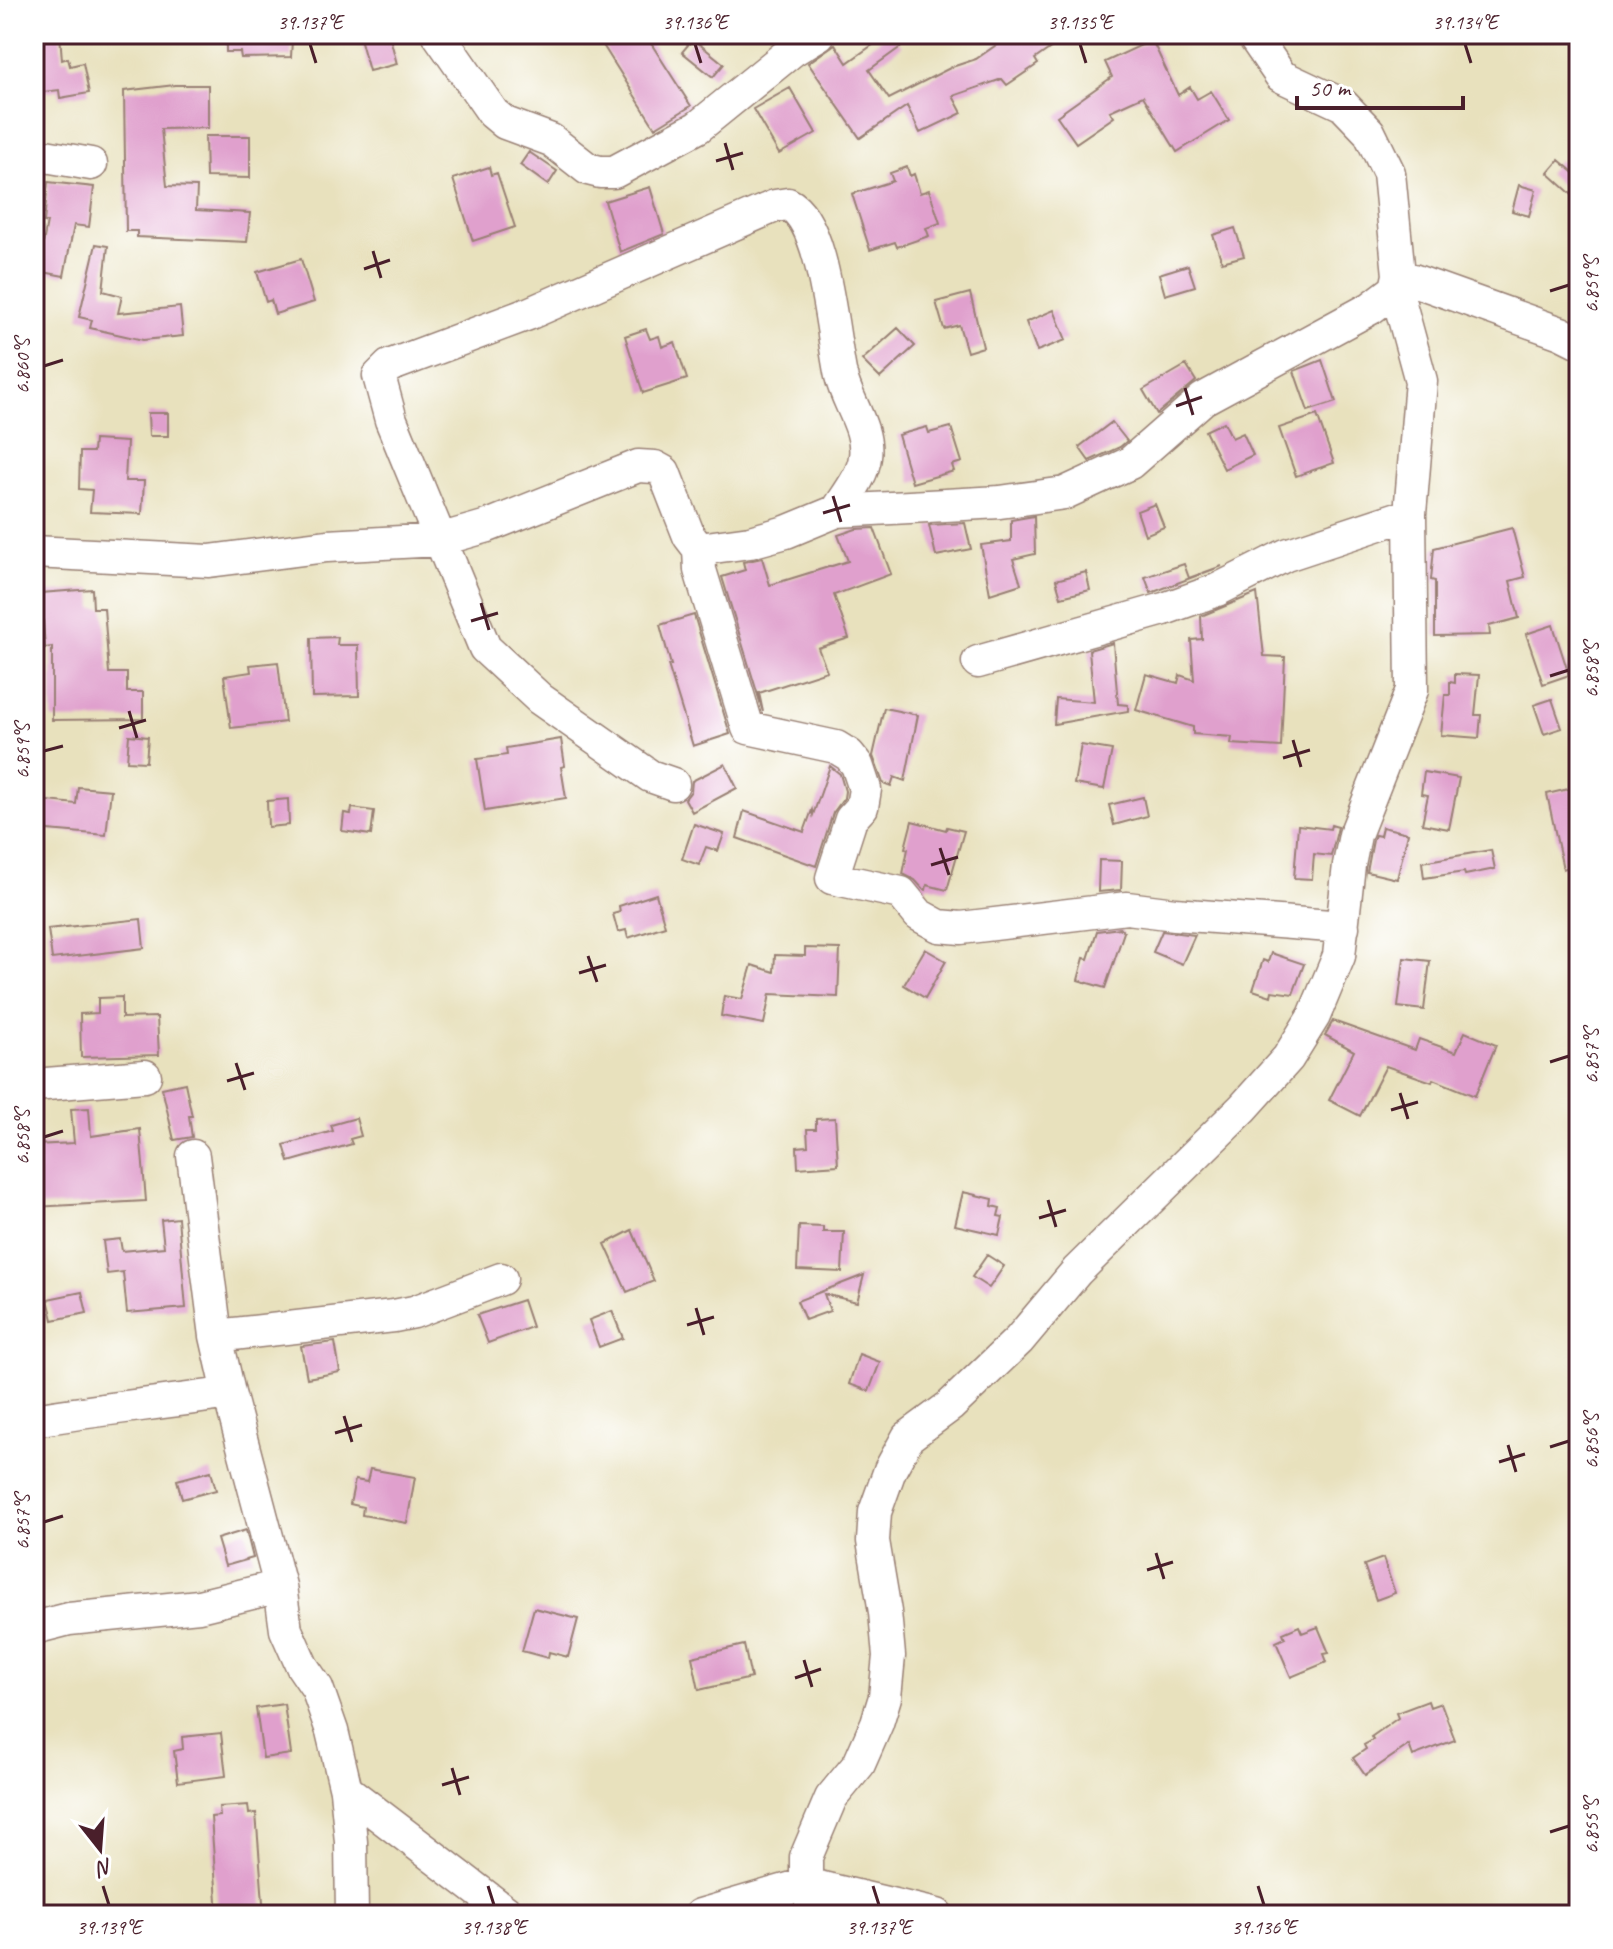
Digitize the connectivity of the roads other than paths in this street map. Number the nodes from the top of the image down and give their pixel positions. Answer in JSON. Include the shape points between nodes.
{"nodes":[{"id":1,"x":438,"y":34,"type":"edge"},
{"id":2,"x":819,"y":34,"type":"edge"},
{"id":3,"x":1252,"y":34,"type":"edge"},
{"id":4,"x":34,"y":154,"type":"edge"},
{"id":5,"x":91,"y":164,"type":"dead end"},
{"id":6,"x":1398,"y":282,"type":"junction"},
{"id":7,"x":1579,"y":342,"type":"edge"},
{"id":8,"x":837,"y":511,"type":"junction"},
{"id":9,"x":1410,"y":514,"type":"junction"},
{"id":10,"x":439,"y":540,"type":"junction"},
{"id":11,"x":699,"y":549,"type":"junction"},
{"id":12,"x":34,"y":552,"type":"edge"},
{"id":13,"x":978,"y":662,"type":"dead end"},
{"id":14,"x":673,"y":784,"type":"dead end"},
{"id":15,"x":1343,"y":927,"type":"junction"},
{"id":16,"x":145,"y":1076,"type":"dead end"},
{"id":17,"x":34,"y":1085,"type":"edge"},
{"id":18,"x":193,"y":1156,"type":"dead end"},
{"id":19,"x":501,"y":1279,"type":"dead end"},
{"id":20,"x":216,"y":1336,"type":"junction"},
{"id":21,"x":229,"y":1393,"type":"junction"},
{"id":22,"x":34,"y":1420,"type":"edge"},
{"id":23,"x":280,"y":1586,"type":"junction"},
{"id":24,"x":34,"y":1628,"type":"edge"},
{"id":25,"x":346,"y":1790,"type":"junction"},
{"id":26,"x":806,"y":1884,"type":"junction"},
{"id":27,"x":352,"y":1915,"type":"edge"},
{"id":28,"x":510,"y":1915,"type":"edge"},
{"id":29,"x":700,"y":1915,"type":"edge"},
{"id":30,"x":814,"y":1915,"type":"edge"},
{"id":31,"x":937,"y":1915,"type":"edge"}],
"edges":[{"from":1,"to":2,"type":"street","via":[[505,123],[551,140],[588,169],[614,172],[717,113]]},
{"from":3,"to":6,"type":"street","via":[[1281,76],[1343,105],[1369,132],[1389,173]]},
{"from":4,"to":5,"type":"street"},
{"from":6,"to":7,"type":"street"},
{"from":6,"to":8,"type":"street","via":[[1371,308],[1203,399],[1130,463],[1065,493]]},
{"from":6,"to":9,"type":"street","via":[[1421,381]]},
{"from":8,"to":10,"type":"street","via":[[865,458],[864,438],[841,377],[827,283],[817,254],[803,215],[781,204],[528,314],[389,366],[379,376],[391,420]]},
{"from":8,"to":11,"type":"street","via":[[750,542]]},
{"from":9,"to":13,"type":"street","via":[[1286,555],[1217,590],[1164,609]]},
{"from":9,"to":15,"type":"street","via":[[1412,690],[1355,835]]},
{"from":10,"to":11,"type":"street","via":[[647,466],[664,472]]},
{"from":10,"to":12,"type":"street","via":[[209,561]]},
{"from":10,"to":14,"type":"street","via":[[485,648],[540,699],[650,776]]},
{"from":11,"to":15,"type":"street","via":[[700,570],[748,728],[836,747],[857,765],[865,789],[862,807],[851,819],[832,878],[901,893],[919,915],[939,926],[961,928],[1127,908]]},
{"from":15,"to":26,"type":"street","via":[[1339,956],[1314,1016],[1288,1058],[1077,1271],[1019,1340],[950,1406],[908,1437],[875,1512],[873,1541],[889,1656],[885,1697],[859,1764],[831,1798],[806,1857]]},
{"from":16,"to":17,"type":"street"},
{"from":18,"to":20,"type":"street"},
{"from":19,"to":20,"type":"street","via":[[394,1316]]},
{"from":20,"to":21,"type":"street"},
{"from":21,"to":22,"type":"street"},
{"from":21,"to":23,"type":"street"},
{"from":23,"to":24,"type":"street","via":[[199,1606],[69,1619]]},
{"from":23,"to":25,"type":"street","via":[[286,1630],[317,1688]]},
{"from":25,"to":27,"type":"street"},
{"from":25,"to":28,"type":"street"},
{"from":26,"to":29,"type":"street"},
{"from":26,"to":30,"type":"street"},
{"from":26,"to":31,"type":"street"}]}
